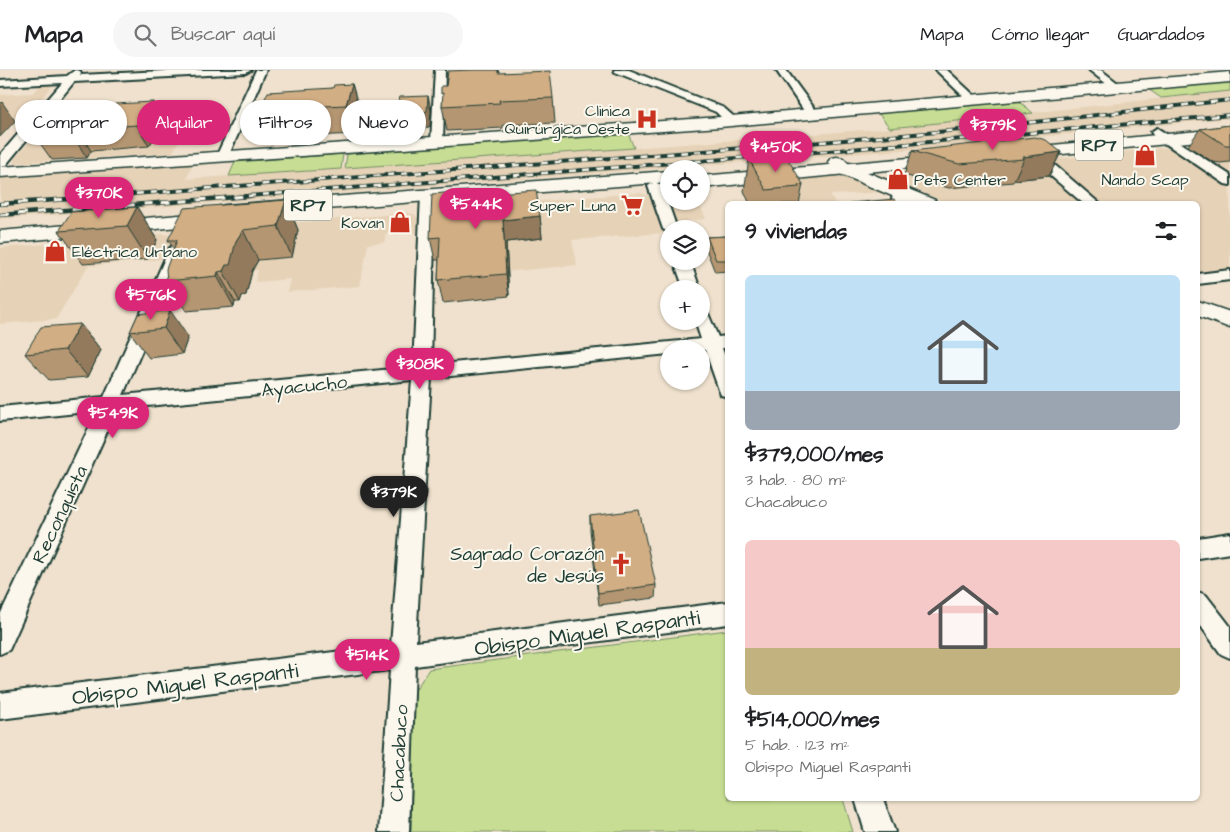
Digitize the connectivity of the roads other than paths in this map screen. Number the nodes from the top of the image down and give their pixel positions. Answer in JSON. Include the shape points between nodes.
{"nodes":[{"id":1,"x":79,"y":70,"type":"edge"},
{"id":2,"x":246,"y":70,"type":"edge"},
{"id":3,"x":261,"y":70,"type":"edge"},
{"id":4,"x":440,"y":70,"type":"edge"},
{"id":5,"x":619,"y":70,"type":"edge"},
{"id":6,"x":781,"y":70,"type":"edge"},
{"id":7,"x":941,"y":70,"type":"edge"},
{"id":8,"x":1094,"y":70,"type":"edge"},
{"id":9,"x":1230,"y":77,"type":"edge"},
{"id":10,"x":71,"y":80,"type":"junction"},
{"id":11,"x":0,"y":83,"type":"edge"},
{"id":12,"x":1117,"y":87,"type":"junction"},
{"id":13,"x":973,"y":100,"type":"junction"},
{"id":14,"x":813,"y":115,"type":"junction"},
{"id":15,"x":727,"y":122,"type":"junction"},
{"id":16,"x":1230,"y":125,"type":"edge"},
{"id":17,"x":1230,"y":133,"type":"edge"},
{"id":18,"x":1162,"y":136,"type":"junction"},
{"id":19,"x":437,"y":142,"type":"junction"},
{"id":20,"x":1026,"y":148,"type":"junction"},
{"id":21,"x":1002,"y":150,"type":"edge"},
{"id":22,"x":958,"y":154,"type":"edge"},
{"id":23,"x":222,"y":156,"type":"junction"},
{"id":24,"x":0,"y":163,"type":"edge"},
{"id":25,"x":841,"y":165,"type":"junction"},
{"id":26,"x":0,"y":172,"type":"edge"},
{"id":27,"x":710,"y":172,"type":"edge"},
{"id":28,"x":710,"y":181,"type":"edge"},
{"id":29,"x":1230,"y":181,"type":"edge"},
{"id":30,"x":660,"y":182,"type":"edge"},
{"id":31,"x":899,"y":198,"type":"edge"},
{"id":32,"x":428,"y":200,"type":"junction"},
{"id":33,"x":914,"y":201,"type":"edge"},
{"id":34,"x":1088,"y":201,"type":"edge"},
{"id":35,"x":190,"y":220,"type":"junction"},
{"id":36,"x":0,"y":237,"type":"edge"},
{"id":37,"x":1230,"y":275,"type":"edge"},
{"id":38,"x":1200,"y":279,"type":"edge"},
{"id":39,"x":1200,"y":309,"type":"edge"},
{"id":40,"x":1230,"y":320,"type":"edge"},
{"id":41,"x":710,"y":328,"type":"edge"},
{"id":42,"x":720,"y":343,"type":"edge"},
{"id":43,"x":725,"y":372,"type":"edge"},
{"id":44,"x":422,"y":373,"type":"junction"},
{"id":45,"x":110,"y":404,"type":"junction"},
{"id":46,"x":0,"y":414,"type":"edge"},
{"id":47,"x":1230,"y":544,"type":"edge"},
{"id":48,"x":1200,"y":548,"type":"edge"},
{"id":49,"x":1200,"y":606,"type":"edge"},
{"id":50,"x":725,"y":613,"type":"edge"},
{"id":51,"x":0,"y":642,"type":"edge"},
{"id":52,"x":1230,"y":646,"type":"edge"},
{"id":53,"x":403,"y":656,"type":"junction"},
{"id":54,"x":0,"y":706,"type":"edge"},
{"id":55,"x":870,"y":801,"type":"edge"},
{"id":56,"x":394,"y":832,"type":"edge"},
{"id":57,"x":880,"y":832,"type":"edge"}],
"edges":[{"from":1,"to":10,"type":"street"},
{"from":2,"to":10,"type":"street"},
{"from":3,"to":23,"type":"street"},
{"from":4,"to":19,"type":"street"},
{"from":5,"to":15,"type":"street","via":[[720,110],[727,116]]},
{"from":6,"to":14,"type":"street"},
{"from":7,"to":13,"type":"street"},
{"from":8,"to":12,"type":"street"},
{"from":9,"to":12,"type":"street"},
{"from":10,"to":11,"type":"street"},
{"from":10,"to":24,"type":"street"},
{"from":12,"to":13,"type":"street"},
{"from":13,"to":14,"type":"street"},
{"from":14,"to":15,"type":"street"},
{"from":15,"to":19,"type":"street"},
{"from":16,"to":18,"type":"street","number":"RP7"},
{"from":17,"to":18,"type":"street","number":"RP7"},
{"from":18,"to":20,"type":"street","number":"RP7"},
{"from":18,"to":29,"type":"street"},
{"from":19,"to":23,"type":"street"},
{"from":20,"to":21,"type":"street","number":"RP7"},
{"from":20,"to":34,"type":"street"},
{"from":22,"to":25,"type":"street"},
{"from":23,"to":26,"type":"street"},
{"from":25,"to":27,"type":"street"},
{"from":25,"to":28,"type":"street"},
{"from":25,"to":31,"type":"street"},
{"from":30,"to":32,"type":"street","number":"RP7"},
{"from":31,"to":33,"type":"street"},
{"from":32,"to":35,"type":"street","number":"RP7","via":[[209,223]]},
{"from":32,"to":44,"type":"street","name":"Chacabuco"},
{"from":35,"to":36,"type":"street","number":"RP7"},
{"from":35,"to":45,"type":"street","name":"Reconquista"},
{"from":37,"to":38,"type":"street"},
{"from":39,"to":40,"type":"street"},
{"from":41,"to":42,"type":"street"},
{"from":42,"to":43,"type":"street"},
{"from":42,"to":44,"type":"street","name":"Ayacucho"},
{"from":44,"to":45,"type":"street","name":"Ayacucho"},
{"from":44,"to":53,"type":"street","name":"Chacabuco"},
{"from":45,"to":46,"type":"street","name":"Ayacucho"},
{"from":45,"to":51,"type":"street","name":"Reconquista"},
{"from":47,"to":48,"type":"street"},
{"from":49,"to":52,"type":"street"},
{"from":50,"to":53,"type":"street","name":"Obispo Miguel Raspanti"},
{"from":53,"to":54,"type":"street","name":"Obispo Miguel Raspanti"},
{"from":53,"to":56,"type":"street","name":"Chacabuco"},
{"from":55,"to":57,"type":"street"}]}
